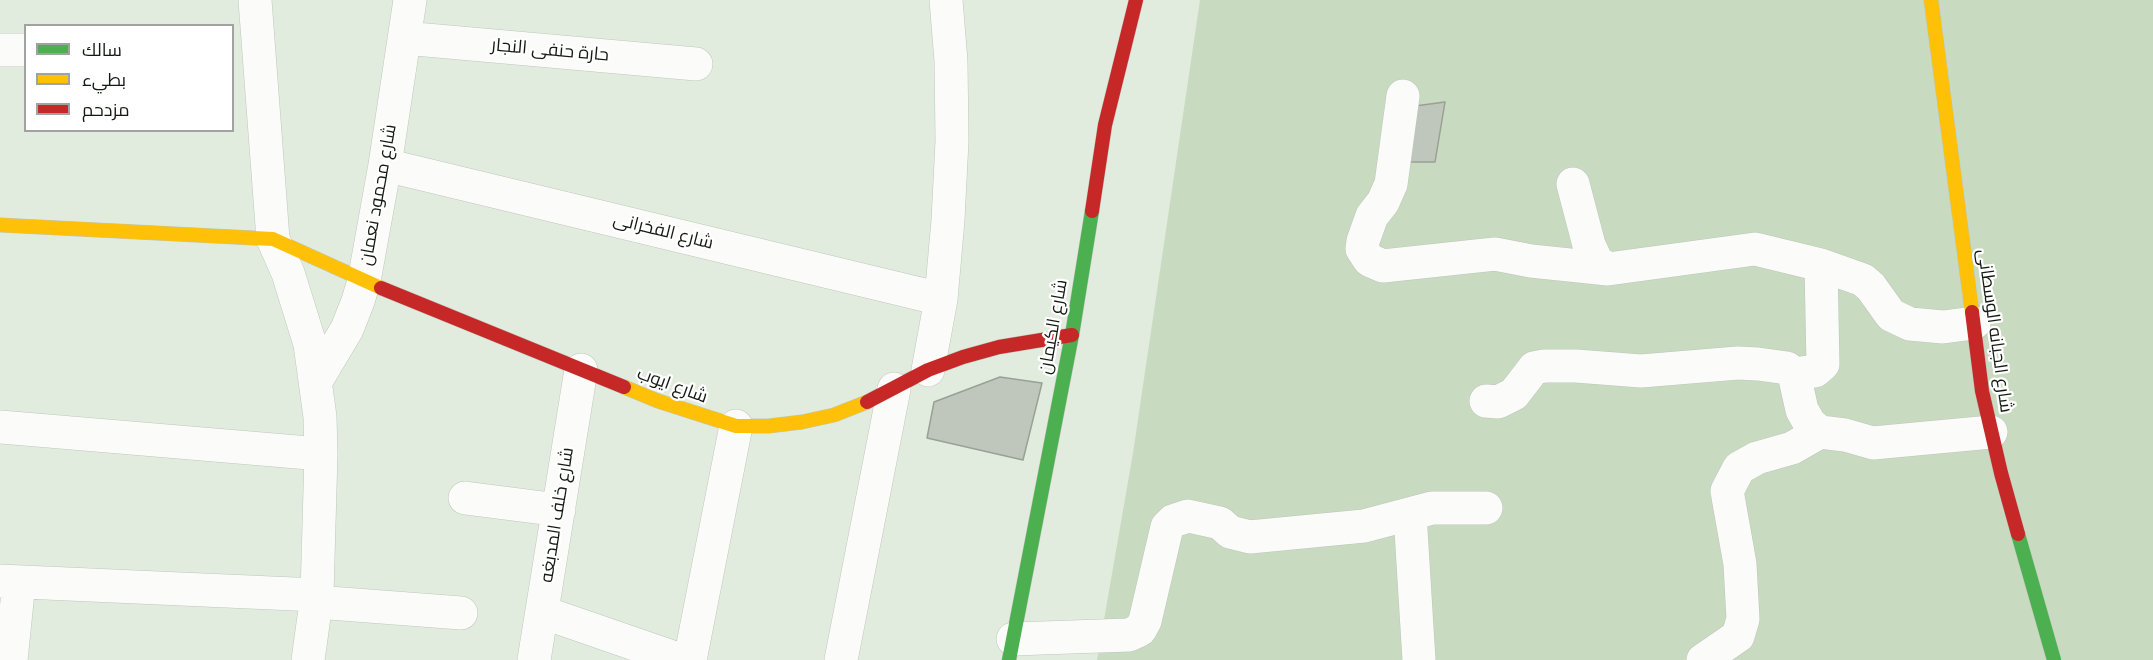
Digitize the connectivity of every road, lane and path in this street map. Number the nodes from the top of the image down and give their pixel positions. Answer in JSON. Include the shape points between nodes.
{"nodes":[{"id":1,"x":255,"y":0,"type":"edge"},
{"id":2,"x":410,"y":0,"type":"edge"},
{"id":3,"x":946,"y":0,"type":"edge"},
{"id":4,"x":1136,"y":0,"type":"edge"},
{"id":5,"x":1931,"y":0,"type":"edge"},
{"id":6,"x":404,"y":38,"type":"junction"},
{"id":7,"x":245,"y":47,"type":"edge"},
{"id":8,"x":0,"y":50,"type":"edge"},
{"id":9,"x":24,"y":50,"type":"edge"},
{"id":10,"x":696,"y":64,"type":"dead end"},
{"id":11,"x":1403,"y":96,"type":"dead end"},
{"id":12,"x":385,"y":165,"type":"junction"},
{"id":13,"x":1573,"y":184,"type":"dead end"},
{"id":14,"x":0,"y":225,"type":"edge"},
{"id":15,"x":273,"y":239,"type":"junction"},
{"id":16,"x":1821,"y":265,"type":"junction"},
{"id":17,"x":1608,"y":269,"type":"junction"},
{"id":18,"x":364,"y":281,"type":"junction"},
{"id":19,"x":941,"y":299,"type":"junction"},
{"id":20,"x":1974,"y":323,"type":"junction"},
{"id":21,"x":1072,"y":335,"type":"junction"},
{"id":22,"x":581,"y":370,"type":"junction"},
{"id":23,"x":928,"y":370,"type":"junction"},
{"id":24,"x":1794,"y":374,"type":"junction"},
{"id":25,"x":316,"y":381,"type":"junction"},
{"id":26,"x":894,"y":389,"type":"junction"},
{"id":27,"x":1486,"y":401,"type":"dead end"},
{"id":28,"x":736,"y":426,"type":"junction"},
{"id":29,"x":0,"y":427,"type":"edge"},
{"id":30,"x":1820,"y":432,"type":"junction"},
{"id":31,"x":1991,"y":432,"type":"junction"},
{"id":32,"x":321,"y":454,"type":"junction"},
{"id":33,"x":465,"y":498,"type":"dead end"},
{"id":34,"x":1486,"y":508,"type":"dead end"},
{"id":35,"x":559,"y":510,"type":"junction"},
{"id":36,"x":1410,"y":514,"type":"junction"},
{"id":37,"x":9,"y":582,"type":"edge"},
{"id":38,"x":316,"y":598,"type":"junction"},
{"id":39,"x":542,"y":612,"type":"junction"},
{"id":40,"x":461,"y":613,"type":"dead end"},
{"id":41,"x":1011,"y":649,"type":"edge"},
{"id":42,"x":11,"y":660,"type":"edge"},
{"id":43,"x":308,"y":660,"type":"edge"},
{"id":44,"x":534,"y":660,"type":"edge"},
{"id":45,"x":681,"y":660,"type":"edge"},
{"id":46,"x":690,"y":660,"type":"edge"},
{"id":47,"x":841,"y":660,"type":"edge"},
{"id":48,"x":1419,"y":660,"type":"edge"},
{"id":49,"x":1703,"y":660,"type":"edge"},
{"id":50,"x":2054,"y":660,"type":"edge"}],
"edges":[{"from":1,"to":7,"type":"street"},
{"from":2,"to":6,"type":"street","name":"شارع محمود نعمان"},
{"from":3,"to":19,"type":"street","via":[[952,141]]},
{"from":4,"to":21,"type":"street","name":"شارع الكيمان","via":[[1105,125]]},
{"from":5,"to":20,"type":"street","name":"شارع الجبانه الوسطانى"},
{"from":6,"to":10,"type":"street","name":"حارة حنفى النجار"},
{"from":6,"to":12,"type":"street","name":"شارع محمود نعمان"},
{"from":7,"to":15,"type":"street"},
{"from":8,"to":9,"type":"street"},
{"from":11,"to":17,"type":"street","via":[[1391,184],[1363,241],[1362,249],[1369,260],[1383,266],[1495,254]]},
{"from":12,"to":18,"type":"street","name":"شارع محمود نعمان"},
{"from":12,"to":19,"type":"street","name":"شارع الفخرانى"},
{"from":13,"to":17,"type":"street","via":[[1589,245],[1597,262]]},
{"from":14,"to":15,"type":"street"},
{"from":15,"to":18,"type":"street","name":"شارع ايوب"},
{"from":15,"to":25,"type":"street","via":[[300,308]]},
{"from":16,"to":17,"type":"street","via":[[1755,249]]},
{"from":16,"to":20,"type":"street","via":[[1863,280],[1891,315],[1910,324],[1943,327]]},
{"from":16,"to":24,"type":"street","via":[[1823,364],[1815,371]]},
{"from":18,"to":22,"type":"street","name":"شارع ايوب"},
{"from":18,"to":25,"type":"street","name":"شارع محمود نعمان","via":[[347,329]]},
{"from":19,"to":23,"type":"street"},
{"from":20,"to":31,"type":"street","name":"شارع الجبانه الوسطانى"},
{"from":21,"to":23,"type":"street","name":"شارع ايوب","via":[[999,347]]},
{"from":21,"to":41,"type":"street","name":"شارع الكيمان"},
{"from":22,"to":28,"type":"street","name":"شارع ايوب","via":[[658,402]]},
{"from":22,"to":35,"type":"street","name":"شارع خلف المدبغه"},
{"from":23,"to":26,"type":"street","name":"شارع ايوب"},
{"from":24,"to":27,"type":"street","via":[[1788,368],[1738,363],[1641,371],[1544,366],[1534,368],[1514,394],[1498,402]]},
{"from":24,"to":30,"type":"street","via":[[1802,410]]},
{"from":25,"to":32,"type":"street"},
{"from":26,"to":28,"type":"street","name":"شارع ايوب","via":[[834,415],[769,426]]},
{"from":26,"to":47,"type":"street"},
{"from":28,"to":46,"type":"street"},
{"from":29,"to":32,"type":"street"},
{"from":30,"to":31,"type":"street","via":[[1874,443]]},
{"from":30,"to":49,"type":"street","via":[[1792,448],[1757,458],[1739,468],[1727,491],[1740,564],[1743,619],[1738,636]]},
{"from":31,"to":50,"type":"street","name":"شارع الجبانه الوسطانى"},
{"from":32,"to":38,"type":"street"},
{"from":33,"to":35,"type":"street"},
{"from":34,"to":36,"type":"street","via":[[1432,508]]},
{"from":35,"to":39,"type":"street","name":"شارع خلف المدبغه"},
{"from":36,"to":41,"type":"street","via":[[1364,526],[1250,537],[1230,532],[1220,523],[1188,516],[1173,521],[1167,527],[1140,630],[1129,635]]},
{"from":36,"to":48,"type":"street"},
{"from":37,"to":38,"type":"street"},
{"from":37,"to":42,"type":"street"},
{"from":38,"to":40,"type":"street"},
{"from":38,"to":43,"type":"street"},
{"from":39,"to":44,"type":"street","name":"شارع خلف المدبغه"},
{"from":39,"to":45,"type":"street"}]}
